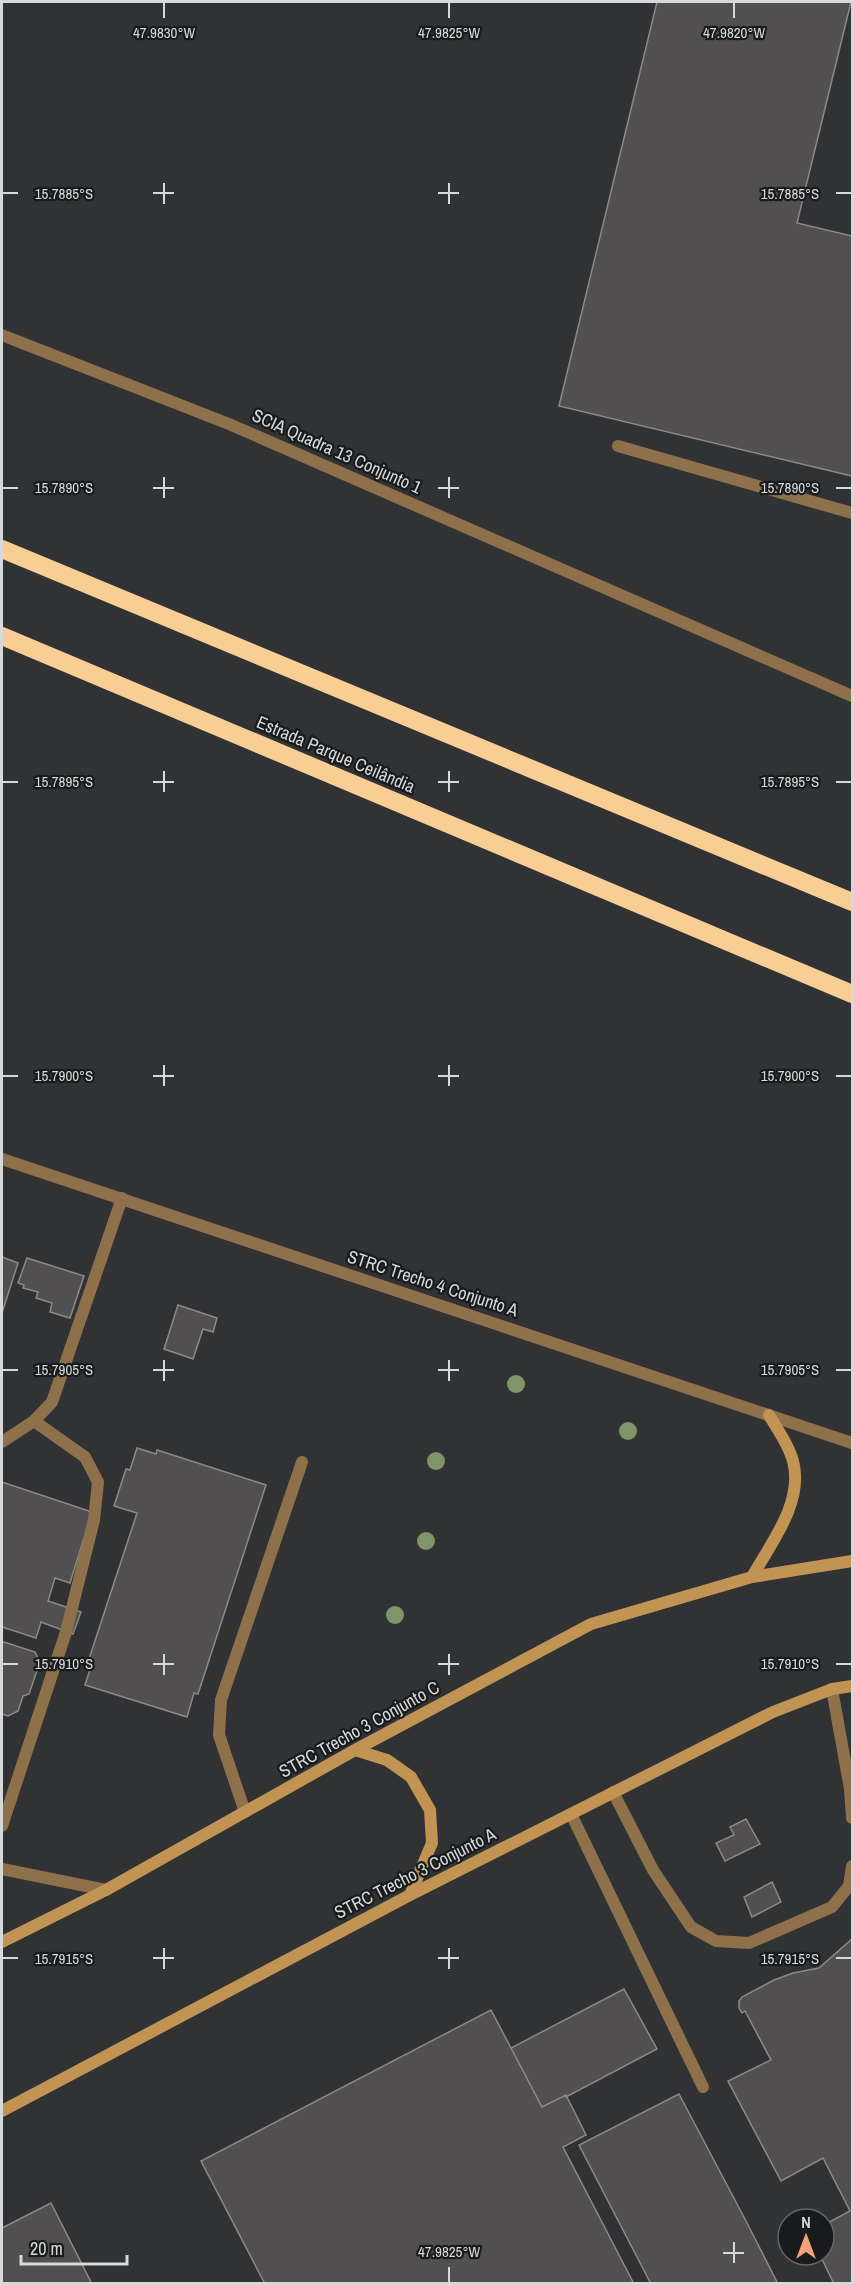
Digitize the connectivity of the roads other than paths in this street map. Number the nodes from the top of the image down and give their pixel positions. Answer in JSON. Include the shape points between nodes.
{"nodes":[{"id":1,"x":2,"y":335,"type":"edge"},
{"id":2,"x":618,"y":446,"type":"dead end"},
{"id":3,"x":852,"y":513,"type":"edge"},
{"id":4,"x":2,"y":549,"type":"edge"},
{"id":5,"x":2,"y":636,"type":"edge"},
{"id":6,"x":852,"y":696,"type":"edge"},
{"id":7,"x":852,"y":902,"type":"edge"},
{"id":8,"x":852,"y":994,"type":"edge"},
{"id":9,"x":2,"y":1159,"type":"edge"},
{"id":10,"x":122,"y":1198,"type":"junction"},
{"id":11,"x":770,"y":1415,"type":"junction"},
{"id":12,"x":34,"y":1421,"type":"junction"},
{"id":13,"x":2,"y":1442,"type":"edge"},
{"id":14,"x":852,"y":1443,"type":"edge"},
{"id":15,"x":302,"y":1462,"type":"dead end"},
{"id":16,"x":852,"y":1561,"type":"edge"},
{"id":17,"x":752,"y":1577,"type":"junction"},
{"id":18,"x":852,"y":1686,"type":"edge"},
{"id":19,"x":832,"y":1689,"type":"junction"},
{"id":20,"x":355,"y":1750,"type":"junction"},
{"id":21,"x":613,"y":1792,"type":"junction"},
{"id":22,"x":245,"y":1812,"type":"junction"},
{"id":23,"x":571,"y":1814,"type":"junction"},
{"id":24,"x":852,"y":1818,"type":"edge"},
{"id":25,"x":2,"y":1826,"type":"edge"},
{"id":26,"x":852,"y":1866,"type":"edge"},
{"id":27,"x":2,"y":1869,"type":"edge"},
{"id":28,"x":106,"y":1890,"type":"junction"},
{"id":29,"x":410,"y":1895,"type":"junction"},
{"id":30,"x":2,"y":1942,"type":"edge"},
{"id":31,"x":703,"y":2087,"type":"dead end"},
{"id":32,"x":2,"y":2111,"type":"edge"}],
"edges":[{"from":1,"to":6,"type":"street","name":"SCIA Quadra 13 Conjunto 1","via":[[229,424]]},
{"from":2,"to":3,"type":"street"},
{"from":4,"to":7,"type":"highway"},
{"from":5,"to":8,"type":"highway","name":"Estrada Parque Ceilândia"},
{"from":9,"to":10,"type":"street","name":"STRC Trecho 4 Conjunto A"},
{"from":10,"to":11,"type":"street","name":"STRC Trecho 4 Conjunto A"},
{"from":10,"to":12,"type":"street","via":[[52,1402]]},
{"from":11,"to":14,"type":"street","name":"STRC Trecho 4 Conjunto A"},
{"from":11,"to":17,"type":"main road","via":[[793,1460],[796,1485],[787,1512]]},
{"from":12,"to":13,"type":"street"},
{"from":12,"to":25,"type":"street","via":[[85,1456],[98,1482],[94,1520],[66,1632]]},
{"from":15,"to":22,"type":"street","via":[[221,1700],[219,1735]]},
{"from":16,"to":17,"type":"main road","name":"STRC Trecho 3 Conjunto C"},
{"from":17,"to":20,"type":"main road","name":"STRC Trecho 3 Conjunto C","via":[[591,1624]]},
{"from":18,"to":19,"type":"main road","name":"STRC Trecho 3 Conjunto A"},
{"from":19,"to":21,"type":"main road","name":"STRC Trecho 3 Conjunto A","via":[[773,1712]]},
{"from":19,"to":24,"type":"street"},
{"from":20,"to":22,"type":"main road","name":"STRC Trecho 3 Conjunto C"},
{"from":20,"to":29,"type":"main road","via":[[387,1760],[411,1777],[430,1810],[432,1843]]},
{"from":21,"to":23,"type":"main road","name":"STRC Trecho 3 Conjunto A"},
{"from":21,"to":26,"type":"street","via":[[653,1870],[691,1927],[717,1941],[749,1943],[832,1907],[849,1886]]},
{"from":22,"to":28,"type":"main road","name":"STRC Trecho 3 Conjunto C"},
{"from":23,"to":29,"type":"main road","name":"STRC Trecho 3 Conjunto A"},
{"from":23,"to":31,"type":"street"},
{"from":27,"to":28,"type":"street"},
{"from":28,"to":30,"type":"main road","name":"STRC Trecho 3 Conjunto C"},
{"from":29,"to":32,"type":"main road","name":"STRC Trecho 3 Conjunto A"}]}
